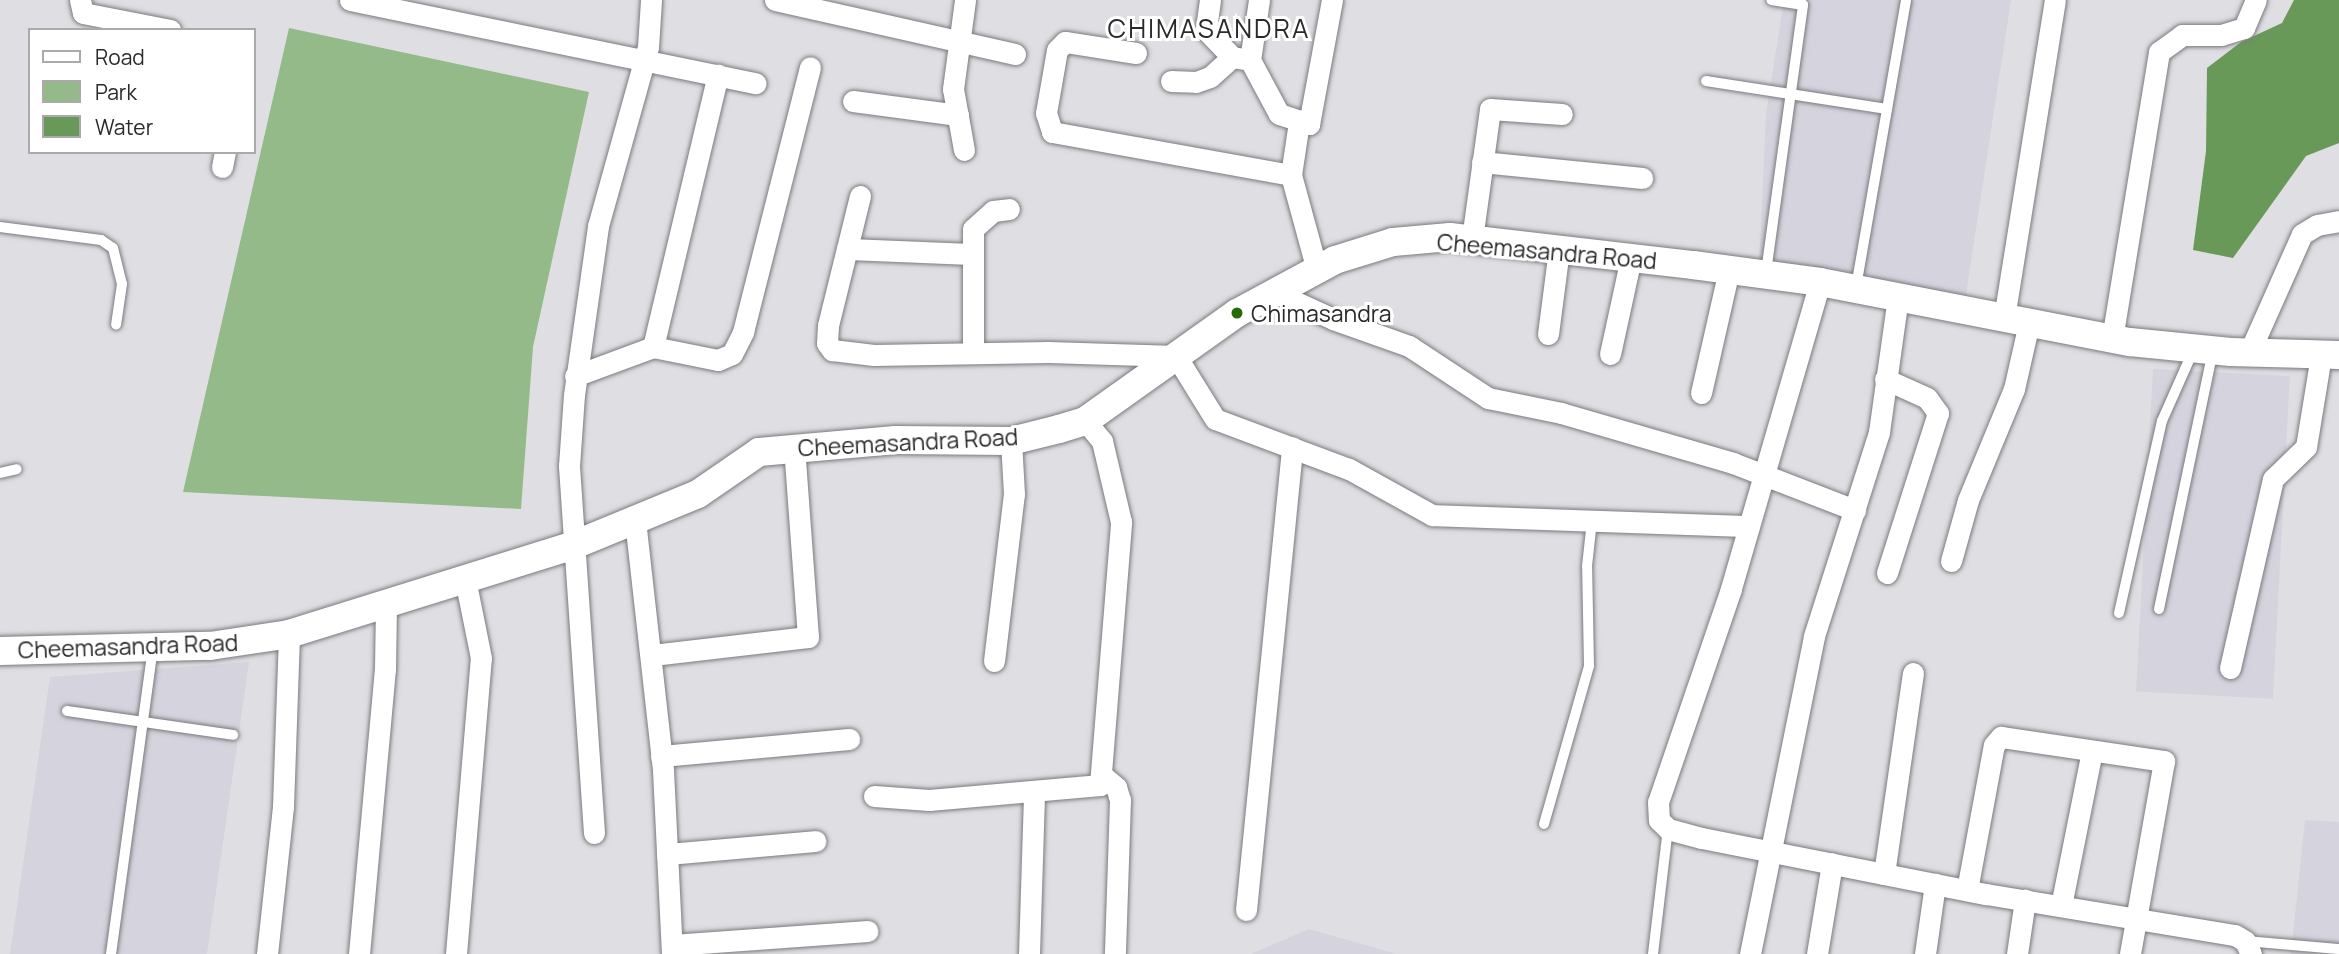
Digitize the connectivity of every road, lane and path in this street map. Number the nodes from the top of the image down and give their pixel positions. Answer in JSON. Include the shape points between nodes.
{"nodes":[{"id":1,"x":80,"y":0,"type":"edge"},
{"id":2,"x":350,"y":0,"type":"edge"},
{"id":3,"x":651,"y":0,"type":"edge"},
{"id":4,"x":775,"y":0,"type":"edge"},
{"id":5,"x":965,"y":0,"type":"edge"},
{"id":6,"x":1210,"y":0,"type":"edge"},
{"id":7,"x":1259,"y":0,"type":"edge"},
{"id":8,"x":1332,"y":0,"type":"edge"},
{"id":9,"x":1771,"y":0,"type":"edge"},
{"id":10,"x":1906,"y":0,"type":"edge"},
{"id":11,"x":2055,"y":0,"type":"edge"},
{"id":12,"x":2256,"y":0,"type":"edge"},
{"id":13,"x":160,"y":28,"type":"edge"},
{"id":14,"x":960,"y":43,"type":"junction"},
{"id":15,"x":1136,"y":53,"type":"dead end"},
{"id":16,"x":1015,"y":54,"type":"dead end"},
{"id":17,"x":645,"y":58,"type":"junction"},
{"id":18,"x":1241,"y":58,"type":"junction"},
{"id":19,"x":810,"y":67,"type":"dead end"},
{"id":20,"x":718,"y":75,"type":"junction"},
{"id":21,"x":1171,"y":80,"type":"dead end"},
{"id":22,"x":1706,"y":81,"type":"dead end"},
{"id":23,"x":756,"y":83,"type":"dead end"},
{"id":24,"x":1788,"y":94,"type":"junction"},
{"id":25,"x":853,"y":101,"type":"dead end"},
{"id":26,"x":1887,"y":108,"type":"junction"},
{"id":27,"x":1562,"y":114,"type":"dead end"},
{"id":28,"x":958,"y":115,"type":"junction"},
{"id":29,"x":1300,"y":122,"type":"junction"},
{"id":30,"x":964,"y":150,"type":"dead end"},
{"id":31,"x":1482,"y":162,"type":"junction"},
{"id":32,"x":1291,"y":175,"type":"junction"},
{"id":33,"x":1642,"y":178,"type":"dead end"},
{"id":34,"x":860,"y":196,"type":"dead end"},
{"id":35,"x":1009,"y":209,"type":"dead end"},
{"id":36,"x":2339,"y":221,"type":"edge"},
{"id":37,"x":0,"y":227,"type":"edge"},
{"id":38,"x":1472,"y":239,"type":"junction"},
{"id":39,"x":847,"y":249,"type":"junction"},
{"id":40,"x":1559,"y":249,"type":"junction"},
{"id":41,"x":973,"y":254,"type":"junction"},
{"id":42,"x":1631,"y":258,"type":"junction"},
{"id":43,"x":1317,"y":270,"type":"junction"},
{"id":44,"x":1729,"y":270,"type":"junction"},
{"id":45,"x":1766,"y":275,"type":"junction"},
{"id":46,"x":1820,"y":282,"type":"junction"},
{"id":47,"x":1856,"y":289,"type":"junction"},
{"id":48,"x":1275,"y":292,"type":"junction"},
{"id":49,"x":1898,"y":297,"type":"junction"},
{"id":50,"x":2017,"y":320,"type":"junction"},
{"id":51,"x":116,"y":325,"type":"dead end"},
{"id":52,"x":1548,"y":334,"type":"dead end"},
{"id":53,"x":2112,"y":338,"type":"junction"},
{"id":54,"x":653,"y":347,"type":"junction"},
{"id":55,"x":2204,"y":349,"type":"junction"},
{"id":56,"x":973,"y":352,"type":"junction"},
{"id":57,"x":2249,"y":353,"type":"junction"},
{"id":58,"x":1611,"y":354,"type":"dead end"},
{"id":59,"x":2330,"y":355,"type":"edge"},
{"id":60,"x":1176,"y":356,"type":"junction"},
{"id":61,"x":575,"y":376,"type":"junction"},
{"id":62,"x":1885,"y":379,"type":"junction"},
{"id":63,"x":1700,"y":393,"type":"dead end"},
{"id":64,"x":1085,"y":421,"type":"junction"},
{"id":65,"x":1011,"y":441,"type":"junction"},
{"id":66,"x":794,"y":447,"type":"junction"},
{"id":67,"x":1292,"y":447,"type":"junction"},
{"id":68,"x":17,"y":469,"type":"dead end"},
{"id":69,"x":0,"y":473,"type":"edge"},
{"id":70,"x":1763,"y":473,"type":"junction"},
{"id":71,"x":1855,"y":510,"type":"junction"},
{"id":72,"x":635,"y":520,"type":"junction"},
{"id":73,"x":1592,"y":521,"type":"junction"},
{"id":74,"x":1749,"y":526,"type":"junction"},
{"id":75,"x":574,"y":545,"type":"junction"},
{"id":76,"x":1951,"y":561,"type":"dead end"},
{"id":77,"x":1887,"y":573,"type":"dead end"},
{"id":78,"x":465,"y":579,"type":"junction"},
{"id":79,"x":386,"y":604,"type":"junction"},
{"id":80,"x":2159,"y":609,"type":"dead end"},
{"id":81,"x":2119,"y":613,"type":"dead end"},
{"id":82,"x":289,"y":634,"type":"junction"},
{"id":83,"x":153,"y":648,"type":"junction"},
{"id":84,"x":0,"y":650,"type":"edge"},
{"id":85,"x":652,"y":655,"type":"junction"},
{"id":86,"x":994,"y":661,"type":"dead end"},
{"id":87,"x":2231,"y":668,"type":"dead end"},
{"id":88,"x":1913,"y":673,"type":"dead end"},
{"id":89,"x":67,"y":711,"type":"dead end"},
{"id":90,"x":143,"y":721,"type":"junction"},
{"id":91,"x":233,"y":735,"type":"dead end"},
{"id":92,"x":849,"y":739,"type":"dead end"},
{"id":93,"x":2092,"y":751,"type":"junction"},
{"id":94,"x":661,"y":756,"type":"junction"},
{"id":95,"x":1104,"y":777,"type":"junction"},
{"id":96,"x":1034,"y":791,"type":"junction"},
{"id":97,"x":874,"y":796,"type":"dead end"},
{"id":98,"x":1544,"y":824,"type":"dead end"},
{"id":99,"x":1668,"y":830,"type":"junction"},
{"id":100,"x":594,"y":833,"type":"dead end"},
{"id":101,"x":815,"y":841,"type":"dead end"},
{"id":102,"x":1769,"y":850,"type":"junction"},
{"id":103,"x":667,"y":854,"type":"junction"},
{"id":104,"x":1832,"y":863,"type":"junction"},
{"id":105,"x":1884,"y":874,"type":"junction"},
{"id":106,"x":1935,"y":884,"type":"junction"},
{"id":107,"x":1968,"y":890,"type":"junction"},
{"id":108,"x":2025,"y":900,"type":"junction"},
{"id":109,"x":2061,"y":906,"type":"junction"},
{"id":110,"x":1246,"y":910,"type":"dead end"},
{"id":111,"x":2136,"y":918,"type":"junction"},
{"id":112,"x":869,"y":930,"type":"dead end"},
{"id":113,"x":2248,"y":947,"type":"edge"},
{"id":114,"x":672,"y":949,"type":"edge"},
{"id":115,"x":2339,"y":949,"type":"edge"},
{"id":116,"x":111,"y":954,"type":"edge"},
{"id":117,"x":267,"y":954,"type":"edge"},
{"id":118,"x":359,"y":954,"type":"edge"},
{"id":119,"x":456,"y":954,"type":"edge"},
{"id":120,"x":1029,"y":954,"type":"edge"},
{"id":121,"x":1113,"y":954,"type":"edge"},
{"id":122,"x":1653,"y":954,"type":"edge"},
{"id":123,"x":1750,"y":954,"type":"edge"},
{"id":124,"x":1817,"y":954,"type":"edge"},
{"id":125,"x":1925,"y":954,"type":"edge"},
{"id":126,"x":2017,"y":954,"type":"edge"},
{"id":127,"x":2130,"y":954,"type":"edge"}],
"edges":[{"from":1,"to":13,"type":"street","via":[[83,13]]},
{"from":2,"to":17,"type":"street"},
{"from":3,"to":17,"type":"street"},
{"from":4,"to":14,"type":"street"},
{"from":5,"to":14,"type":"street"},
{"from":6,"to":18,"type":"street","via":[[1206,30]]},
{"from":7,"to":18,"type":"street"},
{"from":8,"to":29,"type":"street","via":[[1309,124]]},
{"from":9,"to":24,"type":"lane","via":[[1803,5]]},
{"from":10,"to":26,"type":"lane"},
{"from":11,"to":50,"type":"street"},
{"from":12,"to":53,"type":"street","via":[[2244,28],[2221,35],[2188,33],[2169,41],[2159,52]]},
{"from":14,"to":16,"type":"street"},
{"from":14,"to":28,"type":"street","via":[[953,89]]},
{"from":15,"to":32,"type":"street","via":[[1065,41],[1057,50],[1046,113],[1052,132]]},
{"from":17,"to":20,"type":"street"},
{"from":17,"to":61,"type":"street","via":[[597,226]]},
{"from":18,"to":21,"type":"street","via":[[1203,80]]},
{"from":18,"to":29,"type":"street","via":[[1279,114]]},
{"from":19,"to":54,"type":"street","via":[[743,332],[732,354],[718,360]]},
{"from":20,"to":23,"type":"street"},
{"from":20,"to":54,"type":"street"},
{"from":22,"to":24,"type":"lane"},
{"from":24,"to":26,"type":"lane"},
{"from":24,"to":45,"type":"lane"},
{"from":25,"to":28,"type":"street"},
{"from":26,"to":47,"type":"lane"},
{"from":27,"to":31,"type":"street","via":[[1490,109]]},
{"from":28,"to":30,"type":"street"},
{"from":29,"to":32,"type":"street"},
{"from":31,"to":33,"type":"street"},
{"from":31,"to":38,"type":"street"},
{"from":32,"to":43,"type":"street"},
{"from":34,"to":39,"type":"street"},
{"from":35,"to":41,"type":"street","via":[[993,211],[979,220]]},
{"from":36,"to":57,"type":"street","via":[[2317,225],[2302,234]]},
{"from":37,"to":51,"type":"lane","via":[[101,240],[113,248],[122,284]]},
{"from":38,"to":40,"type":"street","name":"Cheemasandra Road"},
{"from":38,"to":43,"type":"street","name":"Cheemasandra Road","via":[[1393,242]]},
{"from":39,"to":41,"type":"street"},
{"from":39,"to":56,"type":"street","via":[[828,325],[827,343],[832,350],[874,355]]},
{"from":40,"to":42,"type":"street","name":"Cheemasandra Road"},
{"from":40,"to":52,"type":"street"},
{"from":41,"to":56,"type":"street"},
{"from":42,"to":44,"type":"street","name":"Cheemasandra Road"},
{"from":42,"to":58,"type":"street"},
{"from":43,"to":48,"type":"street","name":"Cheemasandra Road"},
{"from":44,"to":45,"type":"street","name":"Cheemasandra Road"},
{"from":44,"to":63,"type":"street"},
{"from":45,"to":46,"type":"street","name":"Cheemasandra Road"},
{"from":46,"to":47,"type":"street","name":"Cheemasandra Road"},
{"from":46,"to":70,"type":"street"},
{"from":47,"to":49,"type":"street","name":"Cheemasandra Road"},
{"from":48,"to":60,"type":"street","name":"Cheemasandra Road"},
{"from":48,"to":70,"type":"street","via":[[1409,346],[1488,398],[1561,413]]},
{"from":49,"to":50,"type":"street","name":"Cheemasandra Road"},
{"from":49,"to":62,"type":"street"},
{"from":50,"to":53,"type":"street","name":"Cheemasandra Road"},
{"from":50,"to":76,"type":"street","via":[[2014,389],[1968,500]]},
{"from":53,"to":55,"type":"street","name":"Cheemasandra Road"},
{"from":54,"to":61,"type":"street"},
{"from":55,"to":57,"type":"street","name":"Cheemasandra Road"},
{"from":55,"to":80,"type":"lane"},
{"from":55,"to":81,"type":"lane","via":[[2162,421]]},
{"from":56,"to":60,"type":"street"},
{"from":57,"to":59,"type":"street","name":"Cheemasandra Road"},
{"from":59,"to":87,"type":"street","via":[[2306,447],[2273,480]]},
{"from":60,"to":64,"type":"street","name":"Cheemasandra Road"},
{"from":60,"to":67,"type":"street","via":[[1215,419]]},
{"from":61,"to":75,"type":"street","via":[[569,466]]},
{"from":62,"to":71,"type":"street","via":[[1879,432]]},
{"from":62,"to":77,"type":"street","via":[[1927,398],[1938,413]]},
{"from":64,"to":65,"type":"street","name":"Cheemasandra Road"},
{"from":64,"to":95,"type":"street","via":[[1102,442],[1121,522]]},
{"from":65,"to":66,"type":"street","name":"Cheemasandra Road","via":[[895,440]]},
{"from":65,"to":86,"type":"street","via":[[1014,494]]},
{"from":66,"to":72,"type":"street","name":"Cheemasandra Road","via":[[759,452],[698,494]]},
{"from":66,"to":85,"type":"street","via":[[808,637]]},
{"from":67,"to":73,"type":"street","via":[[1359,474],[1432,515]]},
{"from":67,"to":110,"type":"street"},
{"from":68,"to":69,"type":"lane"},
{"from":70,"to":71,"type":"street"},
{"from":70,"to":74,"type":"street"},
{"from":71,"to":102,"type":"street","via":[[1814,636]]},
{"from":72,"to":75,"type":"street","name":"Cheemasandra Road"},
{"from":72,"to":85,"type":"street"},
{"from":73,"to":74,"type":"street"},
{"from":73,"to":98,"type":"lane","via":[[1587,566],[1590,666]]},
{"from":74,"to":99,"type":"street","via":[[1658,802],[1659,820]]},
{"from":75,"to":78,"type":"street","name":"Cheemasandra Road"},
{"from":75,"to":100,"type":"street"},
{"from":78,"to":79,"type":"street","name":"Cheemasandra Road"},
{"from":78,"to":119,"type":"street","via":[[481,658]]},
{"from":79,"to":82,"type":"street","name":"Cheemasandra Road"},
{"from":79,"to":118,"type":"street","via":[[385,669]]},
{"from":82,"to":83,"type":"street","name":"Cheemasandra Road","via":[[232,645]]},
{"from":82,"to":117,"type":"street","via":[[283,807]]},
{"from":83,"to":84,"type":"street","name":"Cheemasandra Road"},
{"from":83,"to":90,"type":"lane"},
{"from":85,"to":94,"type":"street"},
{"from":88,"to":105,"type":"street"},
{"from":89,"to":90,"type":"lane"},
{"from":90,"to":91,"type":"lane"},
{"from":90,"to":116,"type":"lane"},
{"from":92,"to":94,"type":"street"},
{"from":93,"to":107,"type":"street","via":[[2008,736],[1994,745]]},
{"from":93,"to":109,"type":"street"},
{"from":93,"to":111,"type":"street","via":[[2164,761]]},
{"from":94,"to":103,"type":"street"},
{"from":95,"to":96,"type":"street","via":[[1100,785],[1088,788]]},
{"from":95,"to":121,"type":"street","via":[[1120,800]]},
{"from":96,"to":97,"type":"street","via":[[929,800]]},
{"from":96,"to":120,"type":"street"},
{"from":99,"to":102,"type":"street"},
{"from":99,"to":122,"type":"lane"},
{"from":101,"to":103,"type":"street"},
{"from":102,"to":104,"type":"street"},
{"from":102,"to":123,"type":"street"},
{"from":103,"to":114,"type":"street"},
{"from":104,"to":105,"type":"street"},
{"from":104,"to":124,"type":"street"},
{"from":105,"to":106,"type":"street"},
{"from":106,"to":107,"type":"street"},
{"from":106,"to":125,"type":"street"},
{"from":107,"to":108,"type":"street"},
{"from":108,"to":109,"type":"street"},
{"from":108,"to":126,"type":"street"},
{"from":109,"to":111,"type":"street"},
{"from":111,"to":113,"type":"street"},
{"from":111,"to":127,"type":"street"},
{"from":112,"to":114,"type":"street"},
{"from":113,"to":115,"type":"lane"}]}
